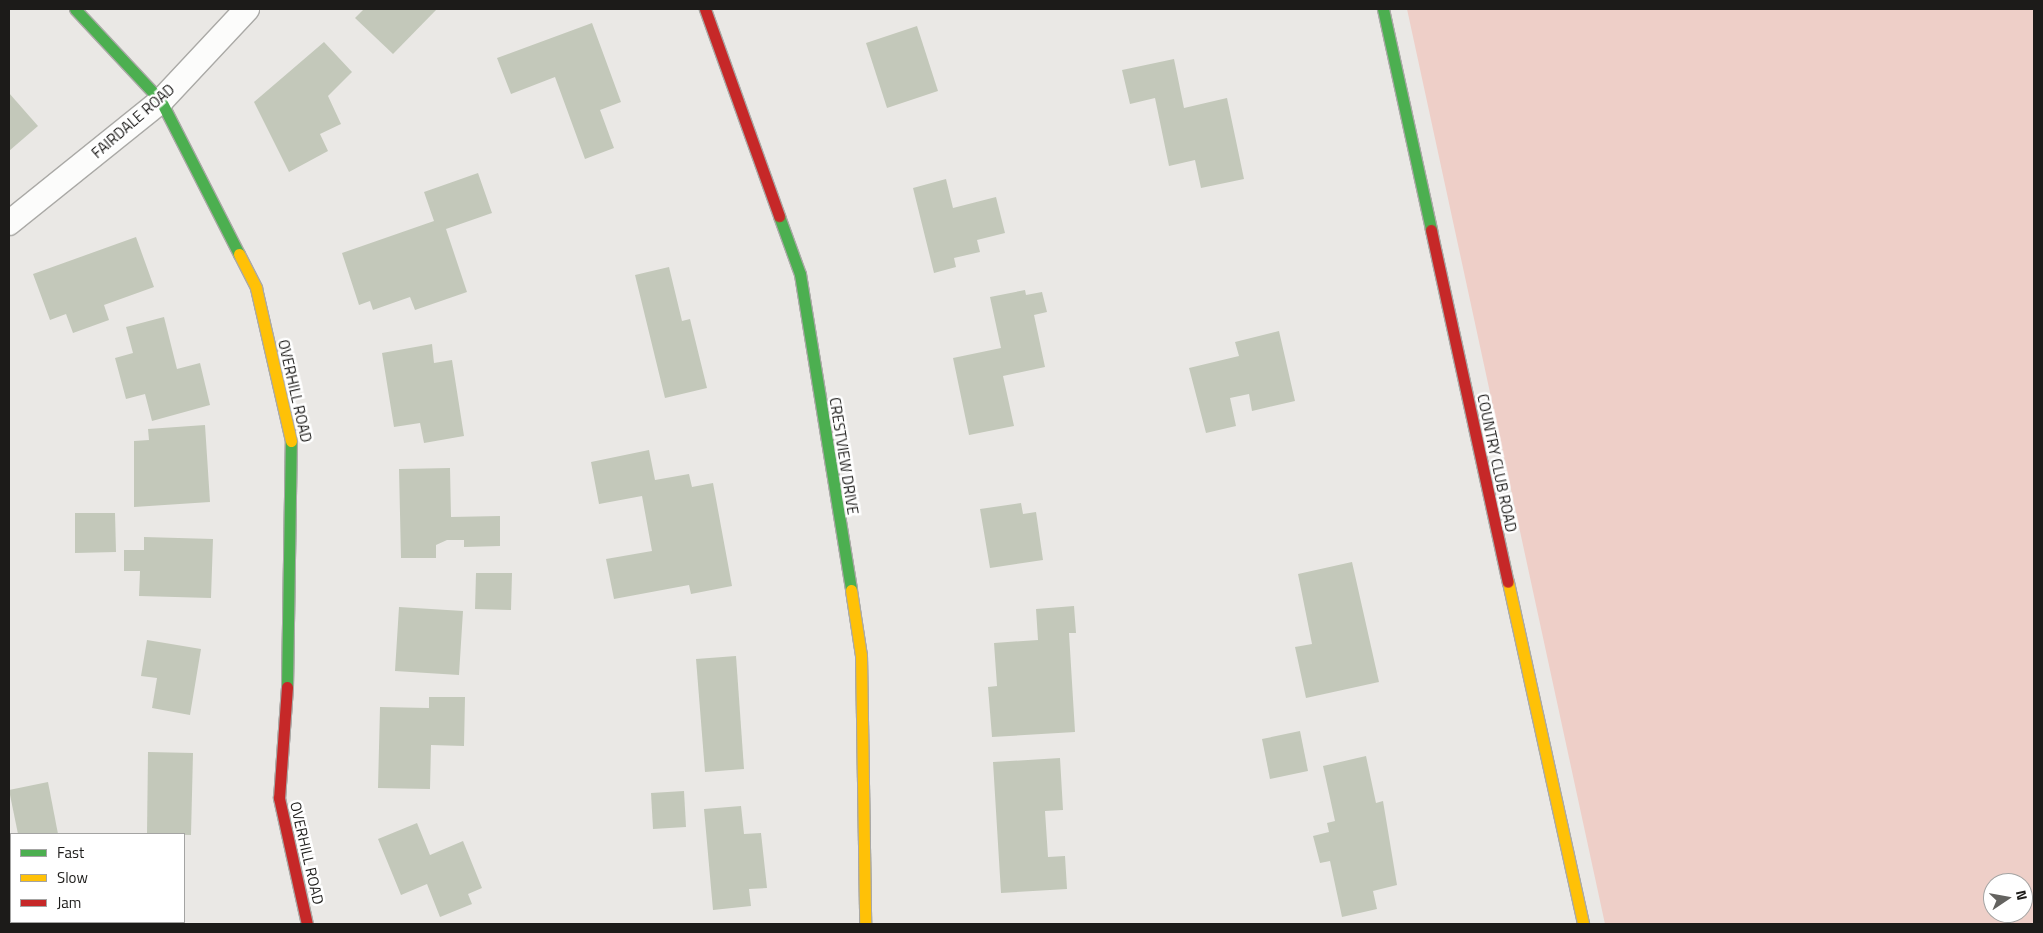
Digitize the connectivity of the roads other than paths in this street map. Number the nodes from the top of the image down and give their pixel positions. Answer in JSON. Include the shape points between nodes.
{"nodes":[{"id":1,"x":75,"y":9,"type":"edge"},
{"id":2,"x":247,"y":9,"type":"edge"},
{"id":3,"x":705,"y":9,"type":"edge"},
{"id":4,"x":1383,"y":9,"type":"edge"},
{"id":5,"x":161,"y":101,"type":"junction"},
{"id":6,"x":9,"y":223,"type":"edge"},
{"id":7,"x":308,"y":924,"type":"edge"},
{"id":8,"x":865,"y":924,"type":"edge"},
{"id":9,"x":1583,"y":924,"type":"edge"}],
"edges":[{"from":1,"to":5,"type":"street","name":"OVERHILL ROAD"},
{"from":2,"to":5,"type":"street","name":"FAIRDALE ROAD"},
{"from":3,"to":8,"type":"street","name":"CRESTVIEW DRIVE","via":[[800,274],[861,655]]},
{"from":4,"to":9,"type":"street","name":"COUNTRY CLUB ROAD"},
{"from":5,"to":6,"type":"street","name":"FAIRDALE ROAD"},
{"from":5,"to":7,"type":"street","name":"OVERHILL ROAD","via":[[256,288],[293,450],[290,650],[278,798]]}]}
